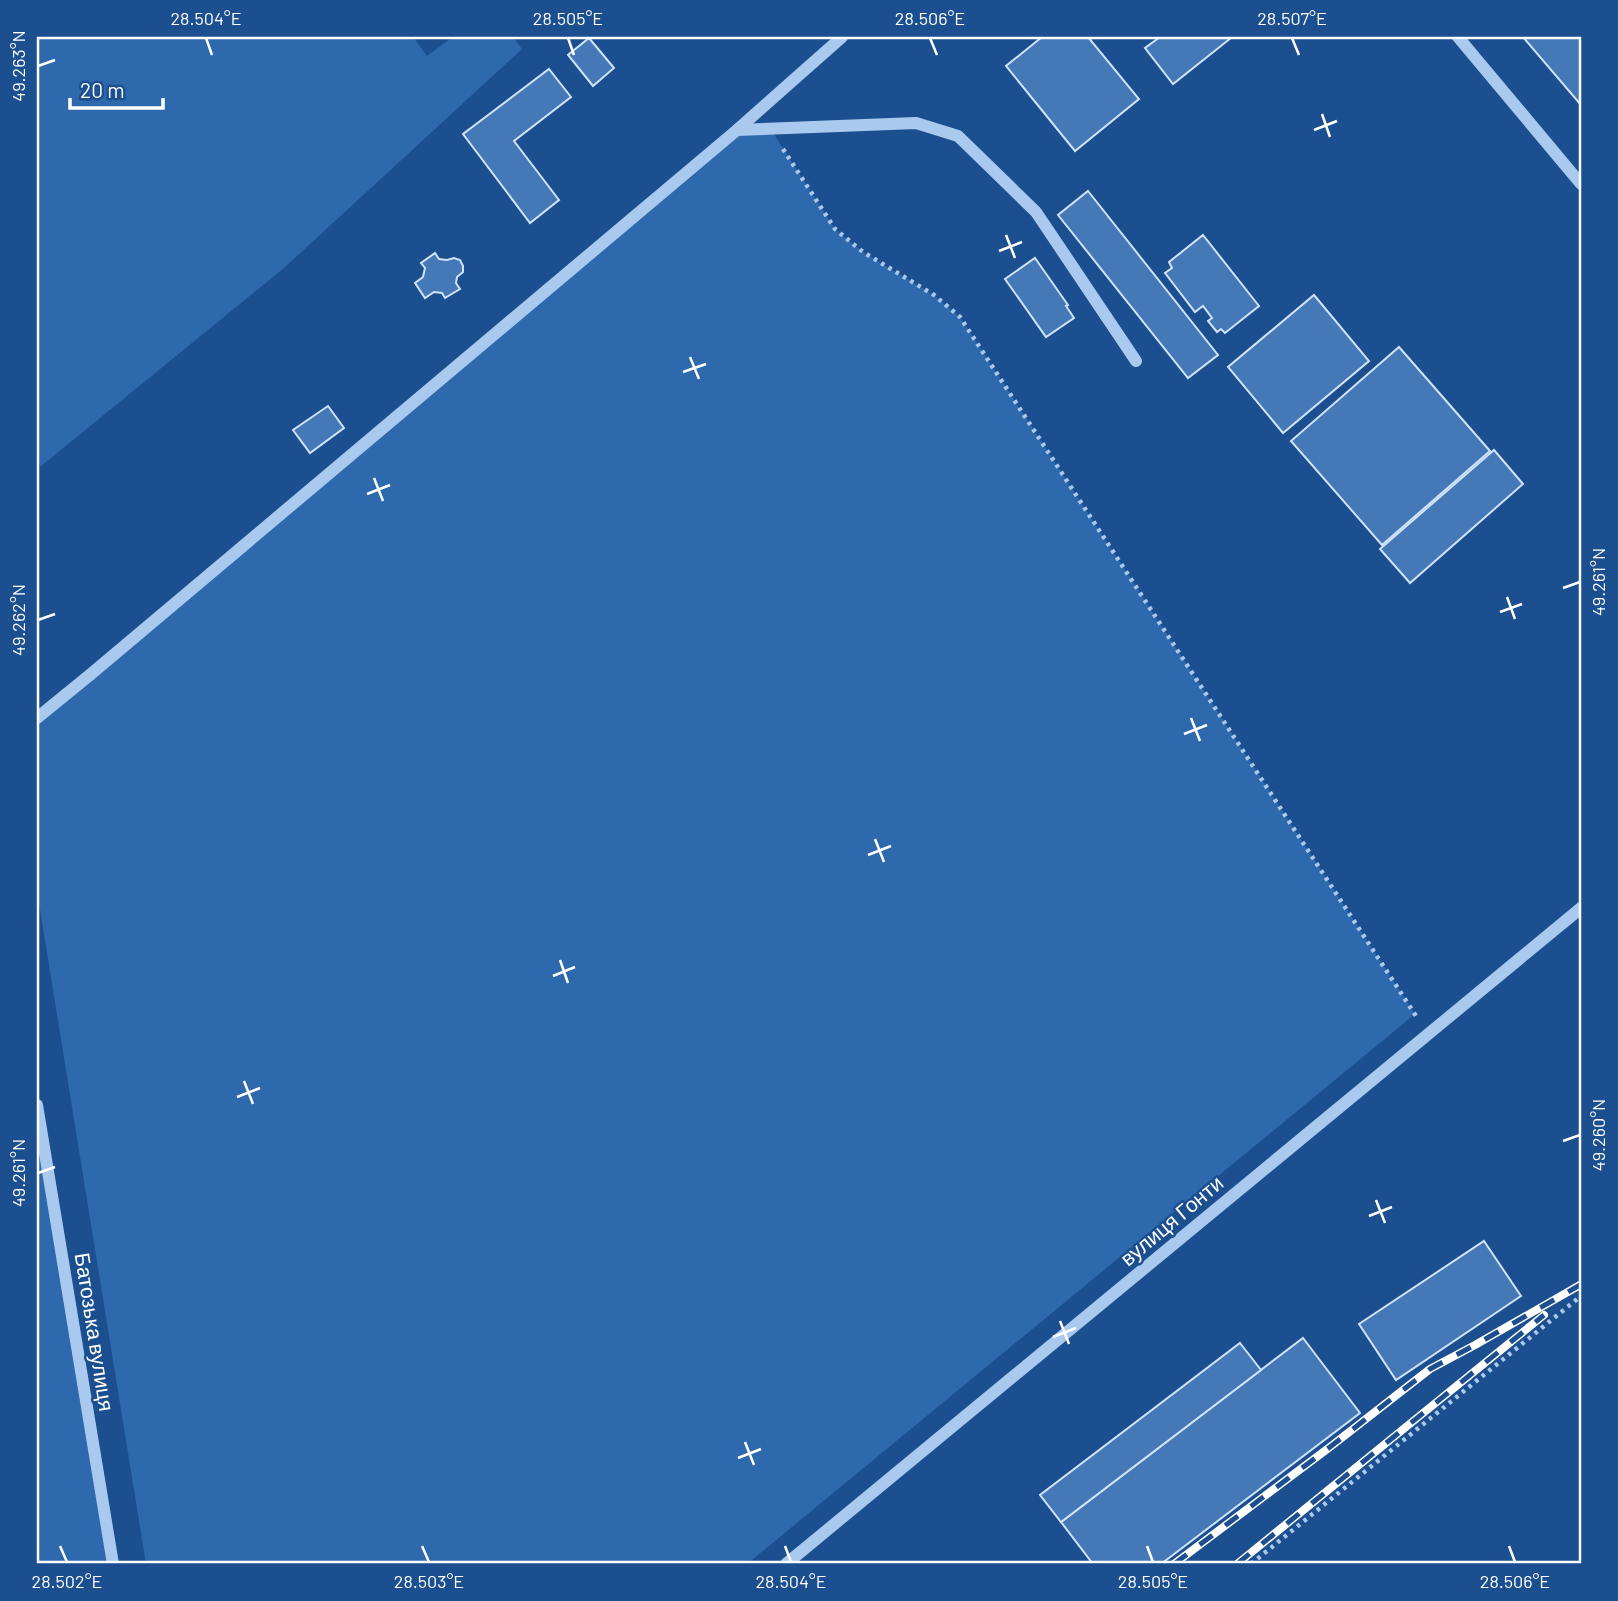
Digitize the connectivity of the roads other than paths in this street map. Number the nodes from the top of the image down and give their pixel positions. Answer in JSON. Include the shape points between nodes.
{"nodes":[{"id":1,"x":842,"y":37,"type":"edge"},
{"id":2,"x":1458,"y":37,"type":"edge"},
{"id":3,"x":737,"y":130,"type":"junction"},
{"id":4,"x":1581,"y":184,"type":"edge"},
{"id":5,"x":1136,"y":361,"type":"dead end"},
{"id":6,"x":37,"y":718,"type":"edge"},
{"id":7,"x":1581,"y":908,"type":"edge"},
{"id":8,"x":37,"y":1105,"type":"edge"},
{"id":9,"x":113,"y":1564,"type":"edge"},
{"id":10,"x":786,"y":1564,"type":"edge"}],
"edges":[{"from":1,"to":3,"type":"street"},
{"from":2,"to":4,"type":"street"},
{"from":3,"to":5,"type":"street","via":[[916,123],[958,136],[1036,212]]},
{"from":3,"to":6,"type":"street"},
{"from":7,"to":10,"type":"street","name":"вулиця Гонти"},
{"from":8,"to":9,"type":"street","name":"Батозька вулиця"}]}
